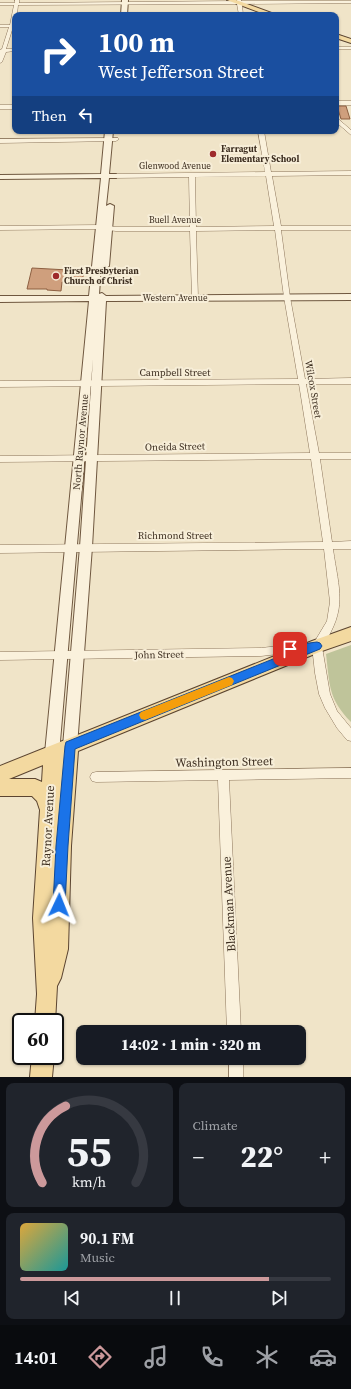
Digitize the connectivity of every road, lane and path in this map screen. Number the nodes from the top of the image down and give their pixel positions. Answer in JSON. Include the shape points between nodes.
{"nodes":[{"id":1,"x":230,"y":0,"type":"edge"},
{"id":2,"x":296,"y":1,"type":"edge"},
{"id":3,"x":17,"y":2,"type":"edge"},
{"id":4,"x":122,"y":2,"type":"edge"},
{"id":5,"x":239,"y":2,"type":"edge"},
{"id":6,"x":351,"y":2,"type":"edge"},
{"id":7,"x":0,"y":4,"type":"edge"},
{"id":8,"x":15,"y":12,"type":"edge"},
{"id":9,"x":119,"y":12,"type":"edge"},
{"id":10,"x":124,"y":12,"type":"edge"},
{"id":11,"x":241,"y":12,"type":"edge"},
{"id":12,"x":266,"y":12,"type":"edge"},
{"id":13,"x":0,"y":26,"type":"edge"},
{"id":14,"x":12,"y":26,"type":"edge"},
{"id":15,"x":12,"y":28,"type":"edge"},
{"id":16,"x":339,"y":37,"type":"edge"},
{"id":17,"x":351,"y":41,"type":"edge"},
{"id":18,"x":339,"y":48,"type":"edge"},
{"id":19,"x":351,"y":48,"type":"edge"},
{"id":20,"x":12,"y":50,"type":"edge"},
{"id":21,"x":2,"y":51,"type":"edge"},
{"id":22,"x":0,"y":62,"type":"edge"},
{"id":23,"x":339,"y":104,"type":"edge"},
{"id":24,"x":351,"y":104,"type":"edge"},
{"id":25,"x":0,"y":107,"type":"edge"},
{"id":26,"x":12,"y":107,"type":"edge"},
{"id":27,"x":339,"y":122,"type":"edge"},
{"id":28,"x":351,"y":133,"type":"edge"},
{"id":29,"x":261,"y":134,"type":"edge"},
{"id":30,"x":111,"y":137,"type":"edge"},
{"id":31,"x":0,"y":140,"type":"edge"},
{"id":32,"x":115,"y":154,"type":"dead end"},
{"id":33,"x":351,"y":173,"type":"edge"},
{"id":34,"x":111,"y":174,"type":"junction"},
{"id":35,"x":268,"y":175,"type":"junction"},
{"id":36,"x":192,"y":176,"type":"junction"},
{"id":37,"x":0,"y":177,"type":"edge"},
{"id":38,"x":104,"y":227,"type":"junction"},
{"id":39,"x":0,"y":228,"type":"edge"},
{"id":40,"x":351,"y":228,"type":"edge"},
{"id":41,"x":193,"y":229,"type":"junction"},
{"id":42,"x":278,"y":229,"type":"junction"},
{"id":43,"x":287,"y":297,"type":"junction"},
{"id":44,"x":351,"y":297,"type":"edge"},
{"id":45,"x":98,"y":298,"type":"junction"},
{"id":46,"x":196,"y":298,"type":"junction"},
{"id":47,"x":0,"y":299,"type":"edge"},
{"id":48,"x":351,"y":381,"type":"edge"},
{"id":49,"x":302,"y":382,"type":"junction"},
{"id":50,"x":91,"y":383,"type":"junction"},
{"id":51,"x":0,"y":384,"type":"edge"},
{"id":52,"x":315,"y":456,"type":"junction"},
{"id":53,"x":351,"y":456,"type":"edge"},
{"id":54,"x":79,"y":458,"type":"junction"},
{"id":55,"x":92,"y":458,"type":"junction"},
{"id":56,"x":0,"y":459,"type":"edge"},
{"id":57,"x":327,"y":545,"type":"junction"},
{"id":58,"x":351,"y":545,"type":"edge"},
{"id":59,"x":71,"y":547,"type":"junction"},
{"id":60,"x":86,"y":547,"type":"junction"},
{"id":61,"x":0,"y":549,"type":"edge"},
{"id":62,"x":351,"y":634,"type":"edge"},
{"id":63,"x":317,"y":646,"type":"junction"},
{"id":64,"x":61,"y":655,"type":"junction"},
{"id":65,"x":77,"y":655,"type":"junction"},
{"id":66,"x":0,"y":656,"type":"edge"},
{"id":67,"x":351,"y":736,"type":"edge"},
{"id":68,"x":70,"y":746,"type":"junction"},
{"id":69,"x":52,"y":753,"type":"junction"},
{"id":70,"x":351,"y":773,"type":"edge"},
{"id":71,"x":0,"y":774,"type":"edge"},
{"id":72,"x":223,"y":775,"type":"junction"},
{"id":73,"x":96,"y":777,"type":"dead end"},
{"id":74,"x":0,"y":787,"type":"edge"},
{"id":75,"x":48,"y":810,"type":"junction"},
{"id":76,"x":47,"y":994,"type":"junction"},
{"id":77,"x":46,"y":1013,"type":"edge"},
{"id":78,"x":234,"y":1025,"type":"edge"},
{"id":79,"x":42,"y":1065,"type":"edge"},
{"id":80,"x":236,"y":1065,"type":"edge"},
{"id":81,"x":41,"y":1077,"type":"edge"},
{"id":82,"x":236,"y":1077,"type":"edge"}],
"edges":[{"from":1,"to":5,"type":"main road"},
{"from":2,"to":5,"type":"street"},
{"from":2,"to":6,"type":"street"},
{"from":3,"to":4,"type":"street"},
{"from":3,"to":7,"type":"street"},
{"from":3,"to":8,"type":"street"},
{"from":4,"to":5,"type":"street"},
{"from":4,"to":9,"type":"main road"},
{"from":4,"to":10,"type":"main road"},
{"from":5,"to":11,"type":"street"},
{"from":5,"to":12,"type":"main road"},
{"from":13,"to":14,"type":"street"},
{"from":15,"to":21,"type":"street"},
{"from":16,"to":17,"type":"main road"},
{"from":18,"to":19,"type":"street"},
{"from":20,"to":21,"type":"street"},
{"from":21,"to":22,"type":"street"},
{"from":23,"to":24,"type":"street"},
{"from":25,"to":26,"type":"street"},
{"from":27,"to":28,"type":"street"},
{"from":29,"to":35,"type":"street","name":"Wilcox Street"},
{"from":30,"to":31,"type":"street"},
{"from":30,"to":32,"type":"main road","name":"North Raynor Avenue"},
{"from":30,"to":34,"type":"main road","name":"North Raynor Avenue"},
{"from":33,"to":35,"type":"street","name":"Glenwood Avenue"},
{"from":34,"to":36,"type":"street","name":"Glenwood Avenue"},
{"from":34,"to":37,"type":"main road","name":"Glenwood Avenue"},
{"from":34,"to":38,"type":"main road","name":"North Raynor Avenue"},
{"from":35,"to":36,"type":"street","name":"Glenwood Avenue"},
{"from":35,"to":42,"type":"street","name":"Wilcox Street"},
{"from":36,"to":41,"type":"street"},
{"from":38,"to":39,"type":"street","name":"Buell Avenue"},
{"from":38,"to":41,"type":"street","name":"Buell Avenue"},
{"from":38,"to":45,"type":"main road","name":"North Raynor Avenue"},
{"from":40,"to":42,"type":"street","name":"Buell Avenue"},
{"from":41,"to":42,"type":"street","name":"Buell Avenue"},
{"from":41,"to":46,"type":"street"},
{"from":42,"to":43,"type":"street","name":"Wilcox Street"},
{"from":43,"to":44,"type":"main road","name":"Western Avenue"},
{"from":43,"to":46,"type":"main road","name":"Western Avenue"},
{"from":43,"to":49,"type":"street","name":"Wilcox Street"},
{"from":45,"to":46,"type":"main road","name":"Western Avenue"},
{"from":45,"to":47,"type":"main road","name":"Western Avenue"},
{"from":45,"to":50,"type":"main road","name":"North Raynor Avenue"},
{"from":48,"to":49,"type":"street","name":"Campbell Street"},
{"from":49,"to":50,"type":"street","name":"Campbell Street"},
{"from":49,"to":52,"type":"street","name":"Wilcox Street"},
{"from":50,"to":51,"type":"street","name":"Campbell Street"},
{"from":50,"to":54,"type":"main road","name":"North Raynor Avenue"},
{"from":50,"to":55,"type":"main road","name":"North Raynor Avenue"},
{"from":52,"to":53,"type":"street","name":"Oneida Street"},
{"from":52,"to":55,"type":"street","name":"Oneida Street"},
{"from":52,"to":57,"type":"street","name":"Wilcox Street"},
{"from":54,"to":55,"type":"street","name":"Oneida Street"},
{"from":54,"to":56,"type":"street","name":"Oneida Street"},
{"from":54,"to":59,"type":"main road","name":"North Raynor Avenue"},
{"from":55,"to":60,"type":"main road","name":"North Raynor Avenue"},
{"from":57,"to":58,"type":"street","name":"Richmond Street"},
{"from":57,"to":60,"type":"street","name":"Richmond Street"},
{"from":57,"to":63,"type":"street","name":"Wilcox Street","via":[[335,608],[332,624]]},
{"from":59,"to":60,"type":"street","name":"Richmond Street"},
{"from":59,"to":61,"type":"street","name":"Richmond Street"},
{"from":59,"to":64,"type":"main road","name":"North Raynor Avenue"},
{"from":60,"to":65,"type":"main road","name":"North Raynor Avenue"},
{"from":62,"to":63,"type":"main road"},
{"from":63,"to":65,"type":"street","name":"John Street","via":[[261,652]]},
{"from":63,"to":67,"type":"street","via":[[322,690],[329,709]]},
{"from":63,"to":68,"type":"main road"},
{"from":64,"to":65,"type":"street","name":"John Street"},
{"from":64,"to":66,"type":"street","name":"John Street"},
{"from":64,"to":69,"type":"main road","name":"North Raynor Avenue"},
{"from":65,"to":68,"type":"main road","name":"North Raynor Avenue"},
{"from":68,"to":69,"type":"main road"},
{"from":68,"to":76,"type":"main road","name":"Raynor Avenue","via":[[62,846],[58,949]]},
{"from":69,"to":71,"type":"main road"},
{"from":69,"to":75,"type":"main road","name":"Raynor Avenue"},
{"from":70,"to":72,"type":"street","name":"Washington Street"},
{"from":72,"to":73,"type":"street","name":"Washington Street"},
{"from":72,"to":78,"type":"street","name":"Blackman Avenue"},
{"from":74,"to":75,"type":"main road","via":[[35,788],[45,796]]},
{"from":75,"to":76,"type":"main road","name":"Raynor Avenue","via":[[43,918]]},
{"from":76,"to":77,"type":"main road","name":"Raynor Avenue"},
{"from":79,"to":81,"type":"main road"},
{"from":80,"to":82,"type":"street"}]}
